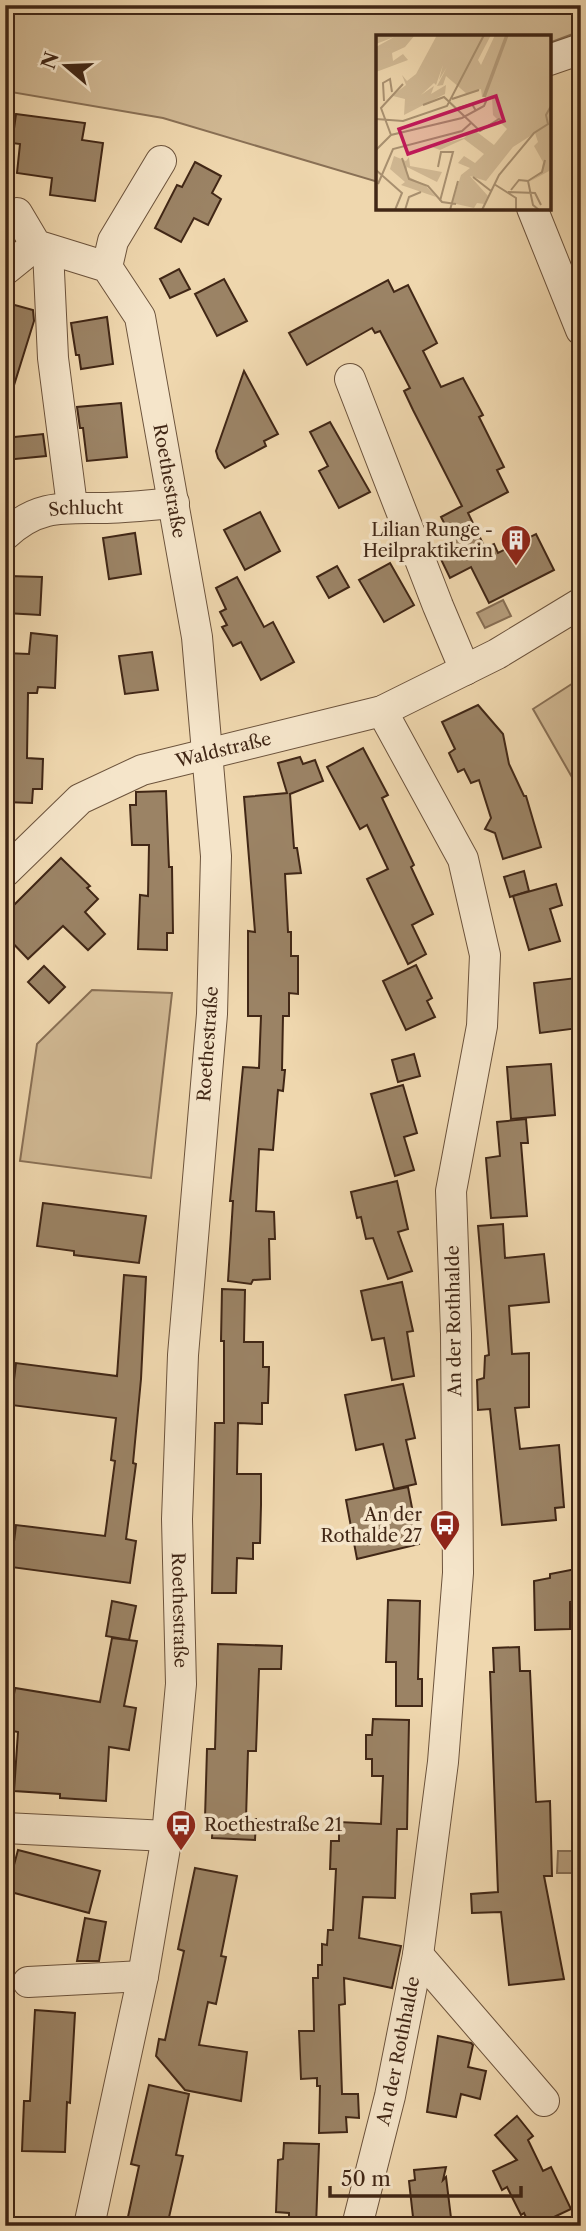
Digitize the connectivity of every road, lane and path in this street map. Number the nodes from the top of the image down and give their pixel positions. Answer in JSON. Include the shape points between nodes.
{"nodes":[{"id":1,"x":581,"y":49,"type":"edge"},
{"id":2,"x":551,"y":59,"type":"edge"},
{"id":3,"x":161,"y":161,"type":"dead end"},
{"id":4,"x":533,"y":210,"type":"edge"},
{"id":5,"x":17,"y":214,"type":"dead end"},
{"id":6,"x":42,"y":248,"type":"junction"},
{"id":7,"x":107,"y":267,"type":"junction"},
{"id":8,"x":5,"y":271,"type":"edge"},
{"id":9,"x":581,"y":330,"type":"edge"},
{"id":10,"x":350,"y":379,"type":"dead end"},
{"id":11,"x":174,"y":503,"type":"junction"},
{"id":12,"x":72,"y":506,"type":"junction"},
{"id":13,"x":5,"y":534,"type":"edge"},
{"id":14,"x":581,"y":603,"type":"edge"},
{"id":15,"x":465,"y":670,"type":"junction"},
{"id":16,"x":382,"y":711,"type":"junction"},
{"id":17,"x":208,"y":753,"type":"junction"},
{"id":18,"x":5,"y":872,"type":"edge"},
{"id":19,"x":5,"y":1828,"type":"edge"},
{"id":20,"x":167,"y":1836,"type":"junction"},
{"id":21,"x":418,"y":1955,"type":"junction"},
{"id":22,"x":143,"y":1976,"type":"junction"},
{"id":23,"x":28,"y":1982,"type":"dead end"},
{"id":24,"x":544,"y":2101,"type":"dead end"},
{"id":25,"x":89,"y":2226,"type":"edge"},
{"id":26,"x":357,"y":2226,"type":"edge"}],
"edges":[{"from":1,"to":2,"type":"street"},
{"from":3,"to":7,"type":"street","via":[[113,241]]},
{"from":4,"to":9,"type":"street"},
{"from":5,"to":6,"type":"street"},
{"from":6,"to":7,"type":"street"},
{"from":6,"to":8,"type":"street"},
{"from":6,"to":12,"type":"street"},
{"from":7,"to":11,"type":"street","name":"Roethestraße","via":[[140,317]]},
{"from":10,"to":15,"type":"street"},
{"from":11,"to":12,"type":"street","name":"Schlucht"},
{"from":11,"to":17,"type":"street","name":"Roethestraße","via":[[197,637]]},
{"from":12,"to":13,"type":"street","name":"Schlucht","via":[[34,514]]},
{"from":14,"to":15,"type":"street","name":"Waldstraße"},
{"from":15,"to":16,"type":"street","name":"Waldstraße"},
{"from":16,"to":17,"type":"street","name":"Waldstraße"},
{"from":16,"to":21,"type":"street","name":"An der Rothhalde","via":[[463,859],[485,955],[482,1026],[451,1191],[458,1573],[443,1762]]},
{"from":17,"to":18,"type":"street","name":"Waldstraße","via":[[142,770],[80,799]]},
{"from":17,"to":20,"type":"street","name":"Roethestraße","via":[[216,856],[212,1014],[183,1355],[177,1519],[181,1684]]},
{"from":19,"to":20,"type":"street"},
{"from":20,"to":22,"type":"street","name":"Roethestraße"},
{"from":21,"to":24,"type":"street","name":"An der Rothhalde"},
{"from":21,"to":26,"type":"street","name":"An der Rothhalde","via":[[390,2096]]},
{"from":22,"to":23,"type":"street"},
{"from":22,"to":25,"type":"street","name":"Roethestraße"}]}
